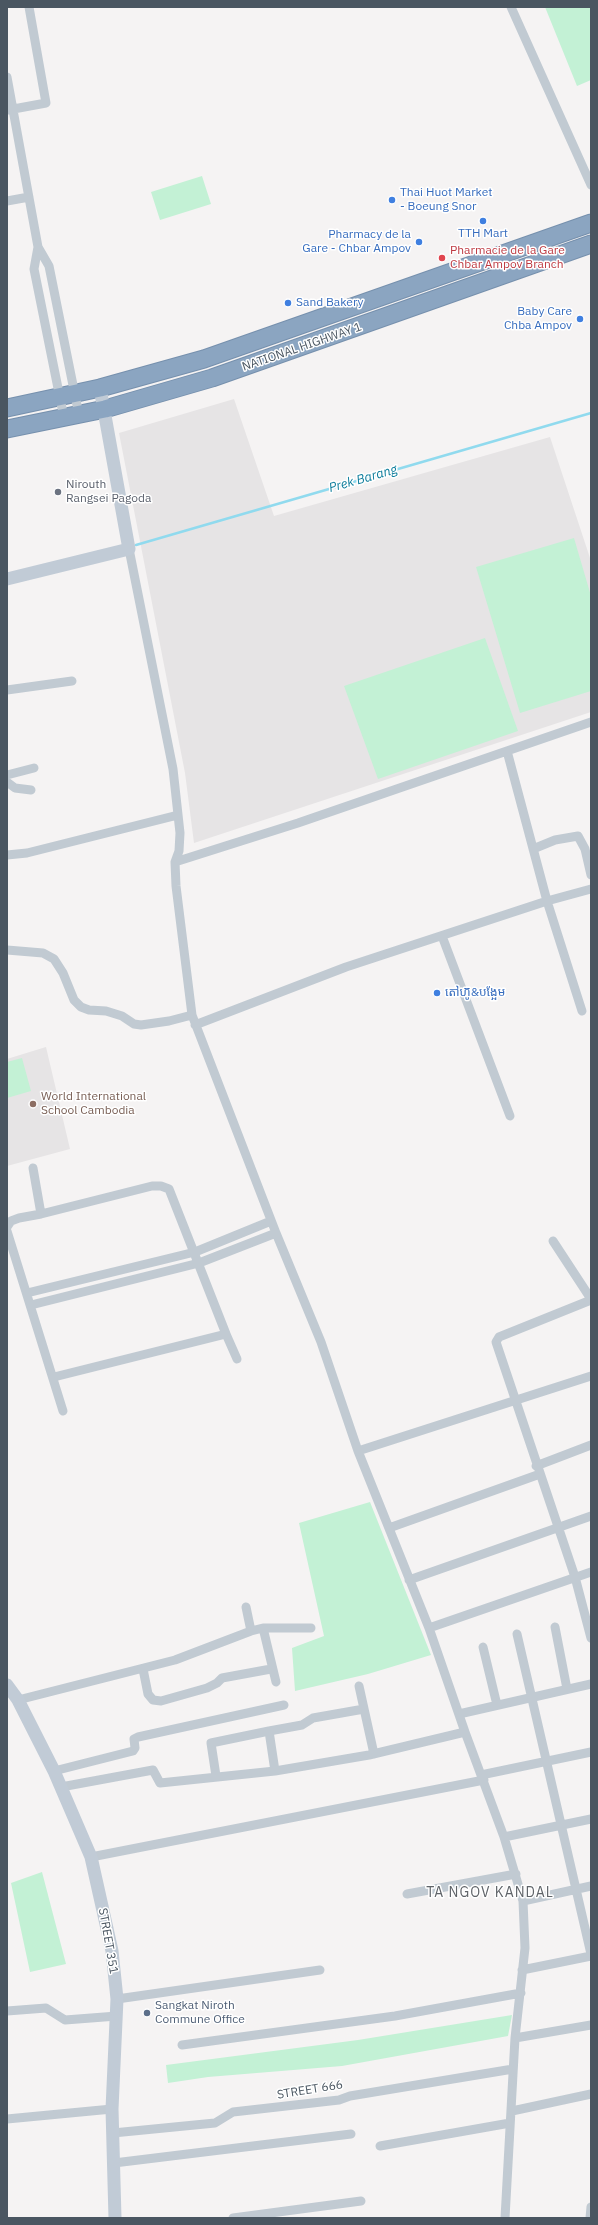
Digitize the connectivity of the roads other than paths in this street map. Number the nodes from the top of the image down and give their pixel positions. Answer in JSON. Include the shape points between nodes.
{"nodes":[{"id":1,"x":29,"y":7,"type":"edge"},
{"id":2,"x":511,"y":7,"type":"edge"},
{"id":3,"x":7,"y":77,"type":"edge"},
{"id":4,"x":10,"y":110,"type":"edge"},
{"id":5,"x":591,"y":185,"type":"edge"},
{"id":6,"x":29,"y":197,"type":"junction"},
{"id":7,"x":7,"y":201,"type":"edge"},
{"id":8,"x":591,"y":223,"type":"edge"},
{"id":9,"x":591,"y":244,"type":"edge"},
{"id":10,"x":38,"y":247,"type":"junction"},
{"id":11,"x":100,"y":388,"type":"junction"},
{"id":12,"x":66,"y":396,"type":"junction"},
{"id":13,"x":7,"y":408,"type":"edge"},
{"id":14,"x":105,"y":409,"type":"junction"},
{"id":15,"x":71,"y":417,"type":"junction"},
{"id":16,"x":7,"y":429,"type":"edge"},
{"id":17,"x":129,"y":549,"type":"junction"},
{"id":18,"x":7,"y":579,"type":"edge"},
{"id":19,"x":72,"y":681,"type":"dead end"},
{"id":20,"x":7,"y":690,"type":"edge"},
{"id":21,"x":591,"y":722,"type":"edge"},
{"id":22,"x":507,"y":751,"type":"junction"},
{"id":23,"x":34,"y":768,"type":"dead end"},
{"id":24,"x":7,"y":775,"type":"edge"},
{"id":25,"x":7,"y":782,"type":"edge"},
{"id":26,"x":31,"y":790,"type":"dead end"},
{"id":27,"x":178,"y":815,"type":"junction"},
{"id":28,"x":533,"y":849,"type":"junction"},
{"id":29,"x":7,"y":855,"type":"edge"},
{"id":30,"x":175,"y":862,"type":"junction"},
{"id":31,"x":591,"y":875,"type":"edge"},
{"id":32,"x":591,"y":889,"type":"edge"},
{"id":33,"x":547,"y":900,"type":"junction"},
{"id":34,"x":442,"y":936,"type":"junction"},
{"id":35,"x":7,"y":950,"type":"edge"},
{"id":36,"x":582,"y":1011,"type":"dead end"},
{"id":37,"x":192,"y":1015,"type":"junction"},
{"id":38,"x":195,"y":1025,"type":"junction"},
{"id":39,"x":510,"y":1116,"type":"dead end"},
{"id":40,"x":33,"y":1168,"type":"dead end"},
{"id":41,"x":41,"y":1214,"type":"junction"},
{"id":42,"x":271,"y":1221,"type":"junction"},
{"id":43,"x":7,"y":1227,"type":"edge"},
{"id":44,"x":7,"y":1231,"type":"edge"},
{"id":45,"x":276,"y":1233,"type":"junction"},
{"id":46,"x":553,"y":1241,"type":"dead end"},
{"id":47,"x":195,"y":1252,"type":"junction"},
{"id":48,"x":199,"y":1263,"type":"junction"},
{"id":49,"x":27,"y":1293,"type":"junction"},
{"id":50,"x":591,"y":1300,"type":"edge"},
{"id":51,"x":31,"y":1305,"type":"junction"},
{"id":52,"x":226,"y":1334,"type":"junction"},
{"id":53,"x":237,"y":1359,"type":"dead end"},
{"id":54,"x":591,"y":1376,"type":"edge"},
{"id":55,"x":54,"y":1377,"type":"junction"},
{"id":56,"x":517,"y":1401,"type":"junction"},
{"id":57,"x":63,"y":1411,"type":"dead end"},
{"id":58,"x":591,"y":1445,"type":"edge"},
{"id":59,"x":358,"y":1452,"type":"junction"},
{"id":60,"x":538,"y":1470,"type":"junction"},
{"id":61,"x":591,"y":1516,"type":"edge"},
{"id":62,"x":389,"y":1528,"type":"junction"},
{"id":63,"x":557,"y":1529,"type":"junction"},
{"id":64,"x":591,"y":1572,"type":"edge"},
{"id":65,"x":575,"y":1577,"type":"junction"},
{"id":66,"x":409,"y":1580,"type":"junction"},
{"id":67,"x":246,"y":1607,"type":"dead end"},
{"id":68,"x":555,"y":1627,"type":"dead end"},
{"id":69,"x":263,"y":1628,"type":"junction"},
{"id":70,"x":311,"y":1628,"type":"dead end"},
{"id":71,"x":429,"y":1628,"type":"junction"},
{"id":72,"x":251,"y":1631,"type":"junction"},
{"id":73,"x":517,"y":1634,"type":"dead end"},
{"id":74,"x":591,"y":1638,"type":"edge"},
{"id":75,"x":483,"y":1647,"type":"dead end"},
{"id":76,"x":143,"y":1669,"type":"junction"},
{"id":77,"x":271,"y":1669,"type":"junction"},
{"id":78,"x":276,"y":1682,"type":"dead end"},
{"id":79,"x":591,"y":1684,"type":"edge"},
{"id":80,"x":7,"y":1685,"type":"edge"},
{"id":81,"x":360,"y":1686,"type":"dead end"},
{"id":82,"x":567,"y":1690,"type":"junction"},
{"id":83,"x":532,"y":1698,"type":"junction"},
{"id":84,"x":18,"y":1700,"type":"junction"},
{"id":85,"x":284,"y":1706,"type":"dead end"},
{"id":86,"x":497,"y":1706,"type":"junction"},
{"id":87,"x":364,"y":1709,"type":"junction"},
{"id":88,"x":459,"y":1714,"type":"junction"},
{"id":89,"x":269,"y":1731,"type":"junction"},
{"id":90,"x":465,"y":1732,"type":"junction"},
{"id":91,"x":591,"y":1752,"type":"edge"},
{"id":92,"x":374,"y":1754,"type":"junction"},
{"id":93,"x":547,"y":1762,"type":"junction"},
{"id":94,"x":54,"y":1771,"type":"junction"},
{"id":95,"x":275,"y":1771,"type":"junction"},
{"id":96,"x":216,"y":1776,"type":"junction"},
{"id":97,"x":482,"y":1777,"type":"junction"},
{"id":98,"x":61,"y":1787,"type":"junction"},
{"id":99,"x":591,"y":1819,"type":"edge"},
{"id":100,"x":562,"y":1826,"type":"junction"},
{"id":101,"x":504,"y":1837,"type":"junction"},
{"id":102,"x":91,"y":1857,"type":"junction"},
{"id":103,"x":516,"y":1874,"type":"junction"},
{"id":104,"x":591,"y":1886,"type":"edge"},
{"id":105,"x":576,"y":1890,"type":"junction"},
{"id":106,"x":407,"y":1894,"type":"dead end"},
{"id":107,"x":523,"y":1901,"type":"junction"},
{"id":108,"x":591,"y":1955,"type":"edge"},
{"id":109,"x":320,"y":1970,"type":"dead end"},
{"id":110,"x":522,"y":1970,"type":"junction"},
{"id":111,"x":521,"y":1993,"type":"junction"},
{"id":112,"x":117,"y":1999,"type":"junction"},
{"id":113,"x":7,"y":2011,"type":"edge"},
{"id":114,"x":117,"y":2016,"type":"junction"},
{"id":115,"x":591,"y":2025,"type":"edge"},
{"id":116,"x":515,"y":2038,"type":"junction"},
{"id":117,"x":182,"y":2045,"type":"dead end"},
{"id":118,"x":514,"y":2069,"type":"junction"},
{"id":119,"x":591,"y":2094,"type":"edge"},
{"id":120,"x":112,"y":2109,"type":"junction"},
{"id":121,"x":512,"y":2110,"type":"junction"},
{"id":122,"x":7,"y":2119,"type":"edge"},
{"id":123,"x":510,"y":2123,"type":"junction"},
{"id":124,"x":113,"y":2133,"type":"junction"},
{"id":125,"x":351,"y":2134,"type":"dead end"},
{"id":126,"x":380,"y":2146,"type":"dead end"},
{"id":127,"x":114,"y":2163,"type":"junction"},
{"id":128,"x":361,"y":2201,"type":"dead end"},
{"id":129,"x":591,"y":2207,"type":"edge"},
{"id":130,"x":115,"y":2218,"type":"edge"},
{"id":131,"x":233,"y":2218,"type":"edge"},
{"id":132,"x":505,"y":2218,"type":"edge"},
{"id":133,"x":590,"y":2218,"type":"edge"}],
"edges":[{"from":1,"to":4,"type":"street","via":[[46,103]]},
{"from":2,"to":5,"type":"street"},
{"from":3,"to":4,"type":"street"},
{"from":4,"to":6,"type":"street"},
{"from":6,"to":7,"type":"street"},
{"from":6,"to":10,"type":"street"},
{"from":8,"to":11,"type":"highway","name":"NATIONAL HIGHWAY 1","via":[[204,359]]},
{"from":9,"to":14,"type":"highway","name":"NATIONAL HIGHWAY 1","via":[[283,354]]},
{"from":10,"to":12,"type":"street","via":[[49,266]]},
{"from":10,"to":12,"type":"street","via":[[34,269]]},
{"from":11,"to":12,"type":"highway","name":"NATIONAL HIGHWAY 1"},
{"from":11,"to":14,"type":"street"},
{"from":12,"to":13,"type":"highway","name":"NATIONAL HIGHWAY 1"},
{"from":12,"to":15,"type":"street"},
{"from":12,"to":15,"type":"street"},
{"from":14,"to":15,"type":"highway","name":"NATIONAL HIGHWAY 1"},
{"from":14,"to":17,"type":"street"},
{"from":15,"to":16,"type":"highway","name":"NATIONAL HIGHWAY 1"},
{"from":17,"to":18,"type":"street"},
{"from":17,"to":27,"type":"street","via":[[174,769]]},
{"from":19,"to":20,"type":"street"},
{"from":21,"to":22,"type":"street"},
{"from":22,"to":28,"type":"street"},
{"from":22,"to":30,"type":"street","via":[[298,823]]},
{"from":23,"to":24,"type":"street"},
{"from":25,"to":26,"type":"street","via":[[16,788]]},
{"from":27,"to":29,"type":"street","via":[[27,853]]},
{"from":27,"to":30,"type":"street","via":[[180,833]]},
{"from":28,"to":31,"type":"street","via":[[555,840],[578,836],[585,849]]},
{"from":28,"to":33,"type":"street"},
{"from":30,"to":37,"type":"street"},
{"from":32,"to":33,"type":"street"},
{"from":33,"to":34,"type":"street"},
{"from":33,"to":36,"type":"street"},
{"from":34,"to":38,"type":"street","via":[[346,967]]},
{"from":34,"to":39,"type":"street"},
{"from":35,"to":37,"type":"street","via":[[43,953],[54,959],[74,1000],[89,1010],[106,1011],[122,1016],[134,1024],[169,1021]]},
{"from":37,"to":38,"type":"street"},
{"from":38,"to":42,"type":"street"},
{"from":40,"to":41,"type":"street"},
{"from":41,"to":43,"type":"street","via":[[10,1221]]},
{"from":41,"to":47,"type":"street","via":[[152,1186],[161,1186],[169,1189]]},
{"from":42,"to":45,"type":"street"},
{"from":42,"to":47,"type":"street"},
{"from":44,"to":49,"type":"street"},
{"from":45,"to":48,"type":"street"},
{"from":45,"to":59,"type":"street","via":[[321,1342]]},
{"from":46,"to":50,"type":"street"},
{"from":47,"to":48,"type":"street"},
{"from":47,"to":49,"type":"street"},
{"from":48,"to":51,"type":"street"},
{"from":48,"to":52,"type":"street"},
{"from":49,"to":51,"type":"street"},
{"from":50,"to":56,"type":"street","via":[[496,1340]]},
{"from":51,"to":55,"type":"street"},
{"from":52,"to":53,"type":"street"},
{"from":52,"to":55,"type":"street"},
{"from":54,"to":56,"type":"street"},
{"from":55,"to":57,"type":"street"},
{"from":56,"to":59,"type":"street"},
{"from":56,"to":60,"type":"street"},
{"from":58,"to":60,"type":"street"},
{"from":59,"to":62,"type":"street"},
{"from":60,"to":62,"type":"street"},
{"from":60,"to":63,"type":"street"},
{"from":61,"to":63,"type":"street"},
{"from":62,"to":66,"type":"street"},
{"from":63,"to":65,"type":"street"},
{"from":63,"to":66,"type":"street"},
{"from":64,"to":65,"type":"street"},
{"from":65,"to":71,"type":"street"},
{"from":65,"to":74,"type":"street"},
{"from":66,"to":71,"type":"street"},
{"from":67,"to":72,"type":"street"},
{"from":68,"to":82,"type":"street"},
{"from":69,"to":70,"type":"street"},
{"from":69,"to":72,"type":"street"},
{"from":69,"to":77,"type":"street"},
{"from":71,"to":88,"type":"street"},
{"from":72,"to":76,"type":"street","via":[[175,1660]]},
{"from":73,"to":83,"type":"street"},
{"from":75,"to":86,"type":"street"},
{"from":76,"to":77,"type":"street","via":[[148,1694],[153,1700],[161,1700],[206,1688],[222,1678]]},
{"from":76,"to":84,"type":"street"},
{"from":77,"to":78,"type":"street"},
{"from":79,"to":82,"type":"street"},
{"from":80,"to":84,"type":"street","name":"STREET 351"},
{"from":81,"to":87,"type":"street"},
{"from":82,"to":83,"type":"street"},
{"from":83,"to":86,"type":"street"},
{"from":83,"to":93,"type":"street"},
{"from":84,"to":94,"type":"street","name":"STREET 351"},
{"from":85,"to":94,"type":"street","via":[[138,1737],[134,1740],[135,1748],[132,1751]]},
{"from":86,"to":88,"type":"street"},
{"from":87,"to":89,"type":"street","via":[[313,1718],[302,1725]]},
{"from":87,"to":92,"type":"street"},
{"from":88,"to":90,"type":"street"},
{"from":89,"to":95,"type":"street"},
{"from":89,"to":96,"type":"street","via":[[211,1743]]},
{"from":90,"to":92,"type":"street"},
{"from":90,"to":97,"type":"street"},
{"from":91,"to":93,"type":"street"},
{"from":92,"to":95,"type":"street"},
{"from":93,"to":97,"type":"street"},
{"from":93,"to":100,"type":"street"},
{"from":94,"to":98,"type":"street","name":"STREET 351"},
{"from":95,"to":96,"type":"street"},
{"from":96,"to":98,"type":"street","via":[[160,1783],[153,1770]]},
{"from":97,"to":101,"type":"street"},
{"from":97,"to":102,"type":"street"},
{"from":98,"to":102,"type":"street","name":"STREET 351"},
{"from":99,"to":100,"type":"street"},
{"from":100,"to":101,"type":"street"},
{"from":100,"to":105,"type":"street"},
{"from":101,"to":103,"type":"street"},
{"from":102,"to":112,"type":"street","name":"STREET 351","via":[[112,1951]]},
{"from":103,"to":106,"type":"street"},
{"from":103,"to":107,"type":"street"},
{"from":104,"to":105,"type":"street"},
{"from":105,"to":107,"type":"street"},
{"from":105,"to":108,"type":"street"},
{"from":107,"to":110,"type":"street","via":[[525,1948]]},
{"from":108,"to":110,"type":"street"},
{"from":109,"to":112,"type":"street"},
{"from":110,"to":111,"type":"street"},
{"from":111,"to":116,"type":"street"},
{"from":111,"to":117,"type":"street","via":[[395,2016]]},
{"from":112,"to":114,"type":"street","name":"STREET 351"},
{"from":113,"to":114,"type":"street","via":[[46,2008],[69,2020]]},
{"from":114,"to":120,"type":"street","name":"STREET 351"},
{"from":115,"to":116,"type":"street"},
{"from":116,"to":118,"type":"street"},
{"from":118,"to":121,"type":"street"},
{"from":118,"to":124,"type":"street","name":"STREET 666","via":[[350,2096],[339,2100],[233,2112],[215,2123]]},
{"from":119,"to":121,"type":"street"},
{"from":120,"to":122,"type":"street"},
{"from":120,"to":124,"type":"street","name":"STREET 351"},
{"from":121,"to":123,"type":"street"},
{"from":123,"to":126,"type":"street"},
{"from":123,"to":132,"type":"street"},
{"from":124,"to":127,"type":"street","name":"STREET 351"},
{"from":125,"to":127,"type":"street"},
{"from":127,"to":130,"type":"street","name":"STREET 351"},
{"from":128,"to":131,"type":"street"},
{"from":129,"to":133,"type":"street"}]}
